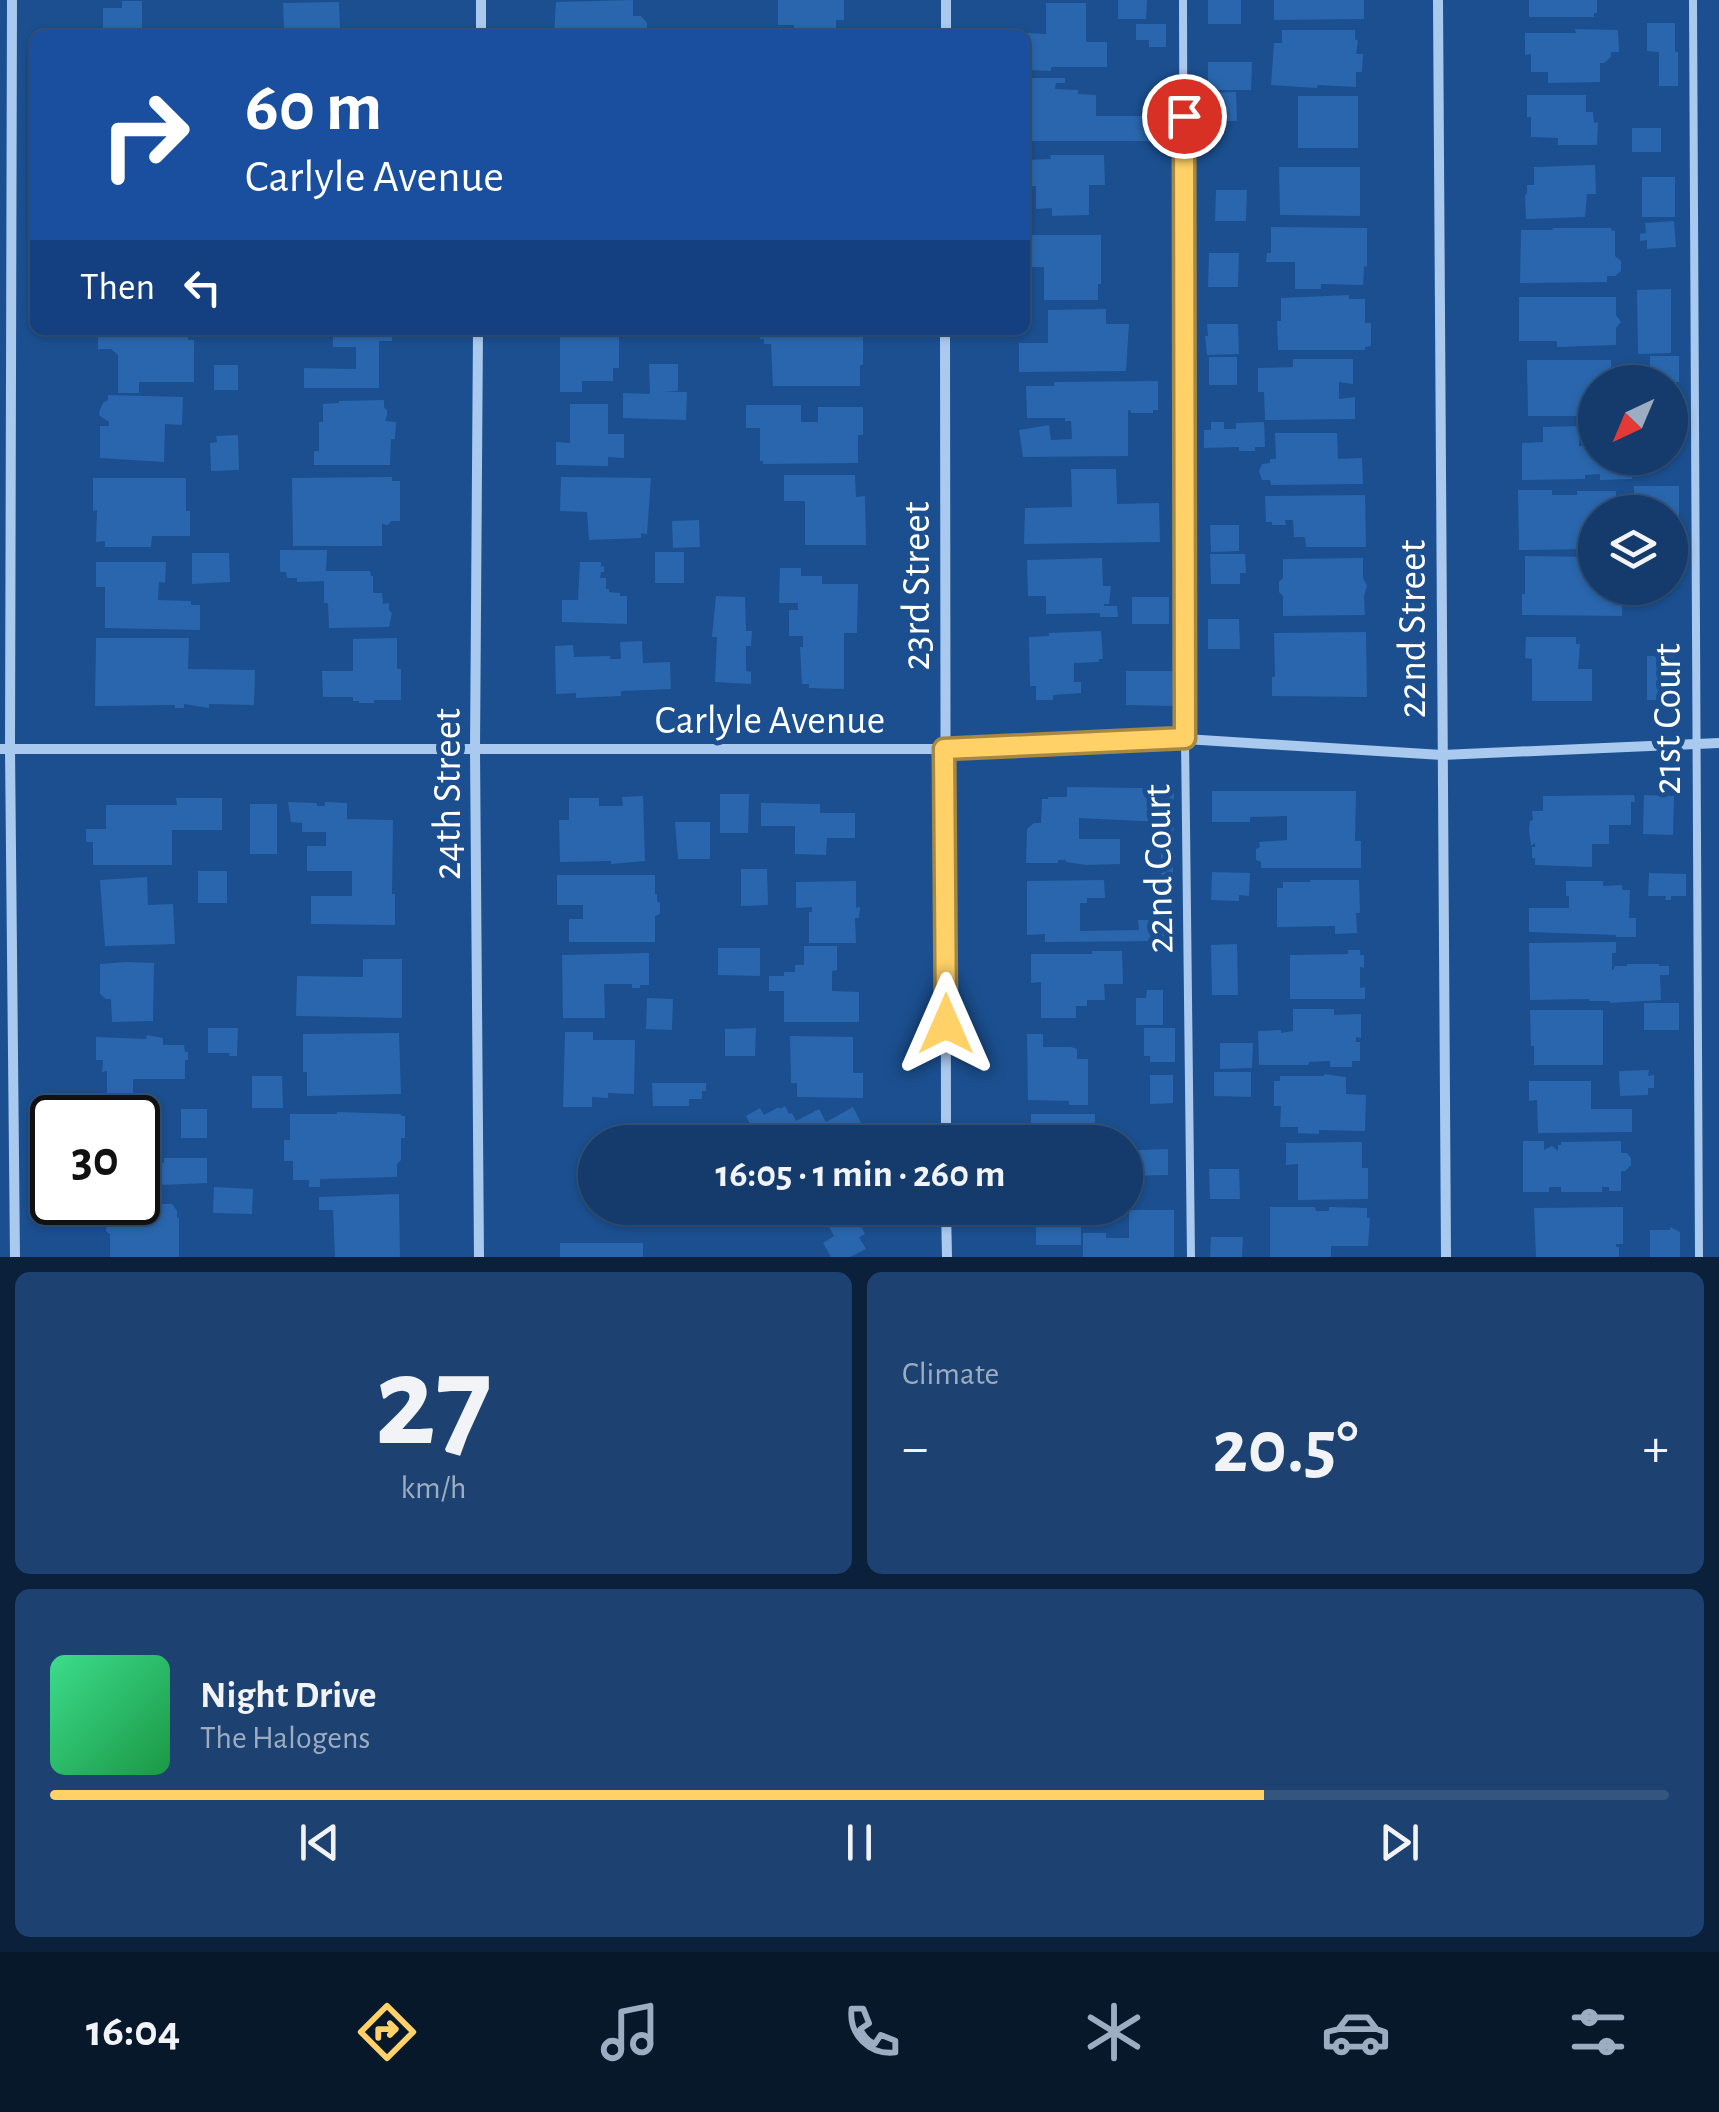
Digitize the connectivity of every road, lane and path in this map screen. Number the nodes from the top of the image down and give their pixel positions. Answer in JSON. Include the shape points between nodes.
{"nodes":[{"id":1,"x":12,"y":0,"type":"edge"},
{"id":2,"x":482,"y":0,"type":"edge"},
{"id":3,"x":946,"y":0,"type":"edge"},
{"id":4,"x":1183,"y":0,"type":"edge"},
{"id":5,"x":1438,"y":0,"type":"edge"},
{"id":6,"x":1694,"y":0,"type":"edge"},
{"id":7,"x":481,"y":30,"type":"edge"},
{"id":8,"x":946,"y":30,"type":"edge"},
{"id":9,"x":478,"y":335,"type":"edge"},
{"id":10,"x":945,"y":335,"type":"edge"},
{"id":11,"x":1185,"y":738,"type":"junction"},
{"id":12,"x":1696,"y":742,"type":"junction"},
{"id":13,"x":1719,"y":743,"type":"edge"},
{"id":14,"x":5,"y":749,"type":"edge"},
{"id":15,"x":944,"y":749,"type":"junction"},
{"id":16,"x":475,"y":750,"type":"junction"},
{"id":17,"x":1442,"y":755,"type":"junction"},
{"id":18,"x":946,"y":1125,"type":"edge"},
{"id":19,"x":946,"y":1225,"type":"edge"},
{"id":20,"x":15,"y":1257,"type":"edge"},
{"id":21,"x":479,"y":1257,"type":"edge"},
{"id":22,"x":946,"y":1257,"type":"edge"},
{"id":23,"x":1191,"y":1257,"type":"edge"},
{"id":24,"x":1446,"y":1257,"type":"edge"},
{"id":25,"x":1699,"y":1257,"type":"edge"}],
"edges":[{"from":1,"to":14,"type":"street"},
{"from":2,"to":7,"type":"street"},
{"from":3,"to":8,"type":"street"},
{"from":4,"to":11,"type":"lane","name":"22nd Court"},
{"from":5,"to":17,"type":"street","name":"22nd Street"},
{"from":6,"to":12,"type":"lane","name":"21st Court"},
{"from":9,"to":16,"type":"street","name":"24th Street"},
{"from":10,"to":15,"type":"street","name":"23rd Street"},
{"from":11,"to":15,"type":"street","name":"Carlyle Avenue"},
{"from":11,"to":17,"type":"street","name":"Carlyle Avenue"},
{"from":11,"to":23,"type":"lane","name":"22nd Court"},
{"from":12,"to":13,"type":"street","name":"Carlyle Avenue"},
{"from":12,"to":17,"type":"street","name":"Carlyle Avenue"},
{"from":12,"to":25,"type":"lane","name":"21st Court"},
{"from":14,"to":16,"type":"street","name":"Carlyle Avenue"},
{"from":14,"to":20,"type":"street"},
{"from":15,"to":16,"type":"street","name":"Carlyle Avenue"},
{"from":15,"to":18,"type":"street","name":"23rd Street"},
{"from":16,"to":21,"type":"street","name":"24th Street"},
{"from":17,"to":24,"type":"street","name":"22nd Street"},
{"from":19,"to":22,"type":"street"}]}
